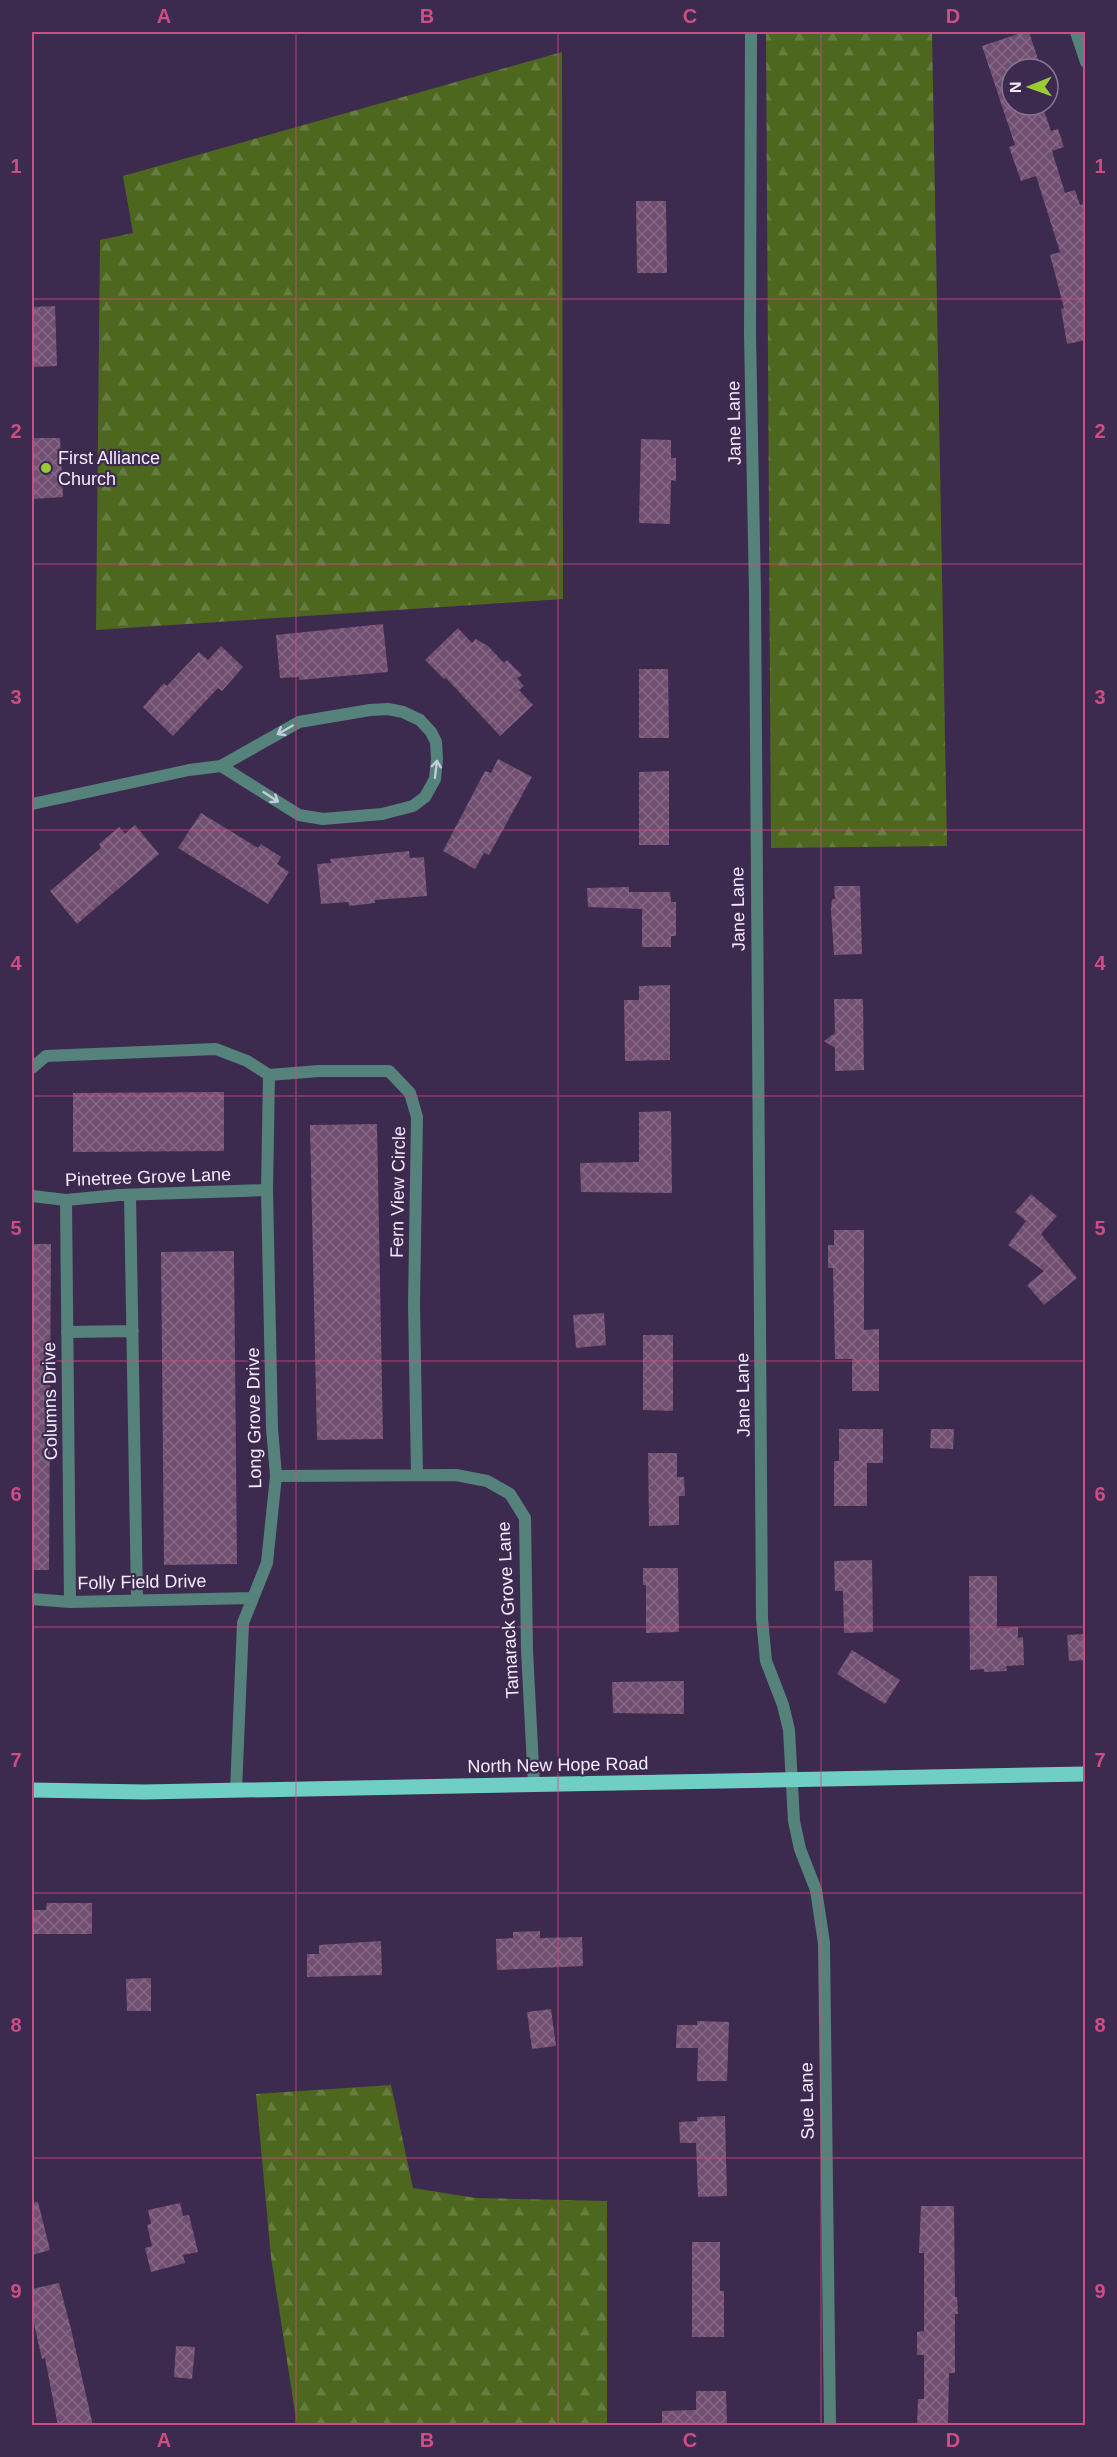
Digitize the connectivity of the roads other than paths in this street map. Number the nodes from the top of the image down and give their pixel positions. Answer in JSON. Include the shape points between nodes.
{"nodes":[{"id":1,"x":751,"y":32,"type":"edge"},
{"id":2,"x":1076,"y":32,"type":"edge"},
{"id":3,"x":1086,"y":62,"type":"edge"},
{"id":4,"x":221,"y":766,"type":"junction"},
{"id":5,"x":32,"y":804,"type":"edge"},
{"id":6,"x":32,"y":1068,"type":"edge"},
{"id":7,"x":269,"y":1075,"type":"junction"},
{"id":8,"x":267,"y":1190,"type":"junction"},
{"id":9,"x":130,"y":1195,"type":"junction"},
{"id":10,"x":32,"y":1196,"type":"edge"},
{"id":11,"x":66,"y":1200,"type":"junction"},
{"id":12,"x":133,"y":1330,"type":"junction"},
{"id":13,"x":67,"y":1332,"type":"junction"},
{"id":14,"x":417,"y":1475,"type":"junction"},
{"id":15,"x":276,"y":1476,"type":"junction"},
{"id":16,"x":252,"y":1598,"type":"junction"},
{"id":17,"x":32,"y":1599,"type":"edge"},
{"id":18,"x":137,"y":1600,"type":"junction"},
{"id":19,"x":70,"y":1602,"type":"junction"},
{"id":20,"x":1086,"y":1774,"type":"edge"},
{"id":21,"x":790,"y":1781,"type":"junction"},
{"id":22,"x":534,"y":1785,"type":"junction"},
{"id":23,"x":32,"y":1790,"type":"edge"},
{"id":24,"x":236,"y":1790,"type":"junction"},
{"id":25,"x":830,"y":2426,"type":"edge"}],
"edges":[{"from":1,"to":21,"type":"street","name":"Jane Lane","via":[[750,335],[762,1619],[766,1661],[789,1730]]},
{"from":2,"to":3,"type":"street"},
{"from":4,"to":4,"type":"street","one_way":true,"via":[[299,815],[323,819],[382,814],[413,806],[425,797],[435,779],[436,742],[420,720],[403,712],[370,710],[299,722]]},
{"from":4,"to":5,"type":"street"},
{"from":6,"to":7,"type":"street","via":[[46,1056],[216,1049]]},
{"from":7,"to":8,"type":"street","name":"Long Grove Drive"},
{"from":7,"to":14,"type":"street","name":"Fern View Circle","via":[[389,1071],[410,1093],[417,1117]]},
{"from":8,"to":9,"type":"street","name":"Pinetree Grove Lane"},
{"from":8,"to":15,"type":"street","name":"Long Grove Drive"},
{"from":9,"to":11,"type":"street","name":"Pinetree Grove Lane"},
{"from":9,"to":12,"type":"street"},
{"from":10,"to":11,"type":"street","name":"Pinetree Grove Lane"},
{"from":11,"to":13,"type":"street","name":"Columns Drive"},
{"from":12,"to":13,"type":"street"},
{"from":12,"to":18,"type":"street"},
{"from":13,"to":19,"type":"street","name":"Columns Drive"},
{"from":14,"to":15,"type":"street","name":"Tamarack Grove Lane"},
{"from":14,"to":22,"type":"street","name":"Tamarack Grove Lane","via":[[456,1475],[487,1481],[510,1494],[525,1518]]},
{"from":15,"to":16,"type":"street","name":"Long Grove Drive","via":[[267,1563]]},
{"from":16,"to":18,"type":"street","name":"Folly Field Drive"},
{"from":16,"to":24,"type":"street","name":"Long Grove Drive","via":[[243,1623]]},
{"from":17,"to":19,"type":"street","name":"Folly Field Drive"},
{"from":18,"to":19,"type":"street","name":"Folly Field Drive"},
{"from":20,"to":21,"type":"main road","name":"North New Hope Road"},
{"from":21,"to":22,"type":"main road","name":"North New Hope Road"},
{"from":21,"to":25,"type":"street","name":"Sue Lane","via":[[794,1821],[816,1890],[824,1943]]},
{"from":22,"to":24,"type":"main road","name":"North New Hope Road"},
{"from":23,"to":24,"type":"main road","name":"North New Hope Road"}]}
